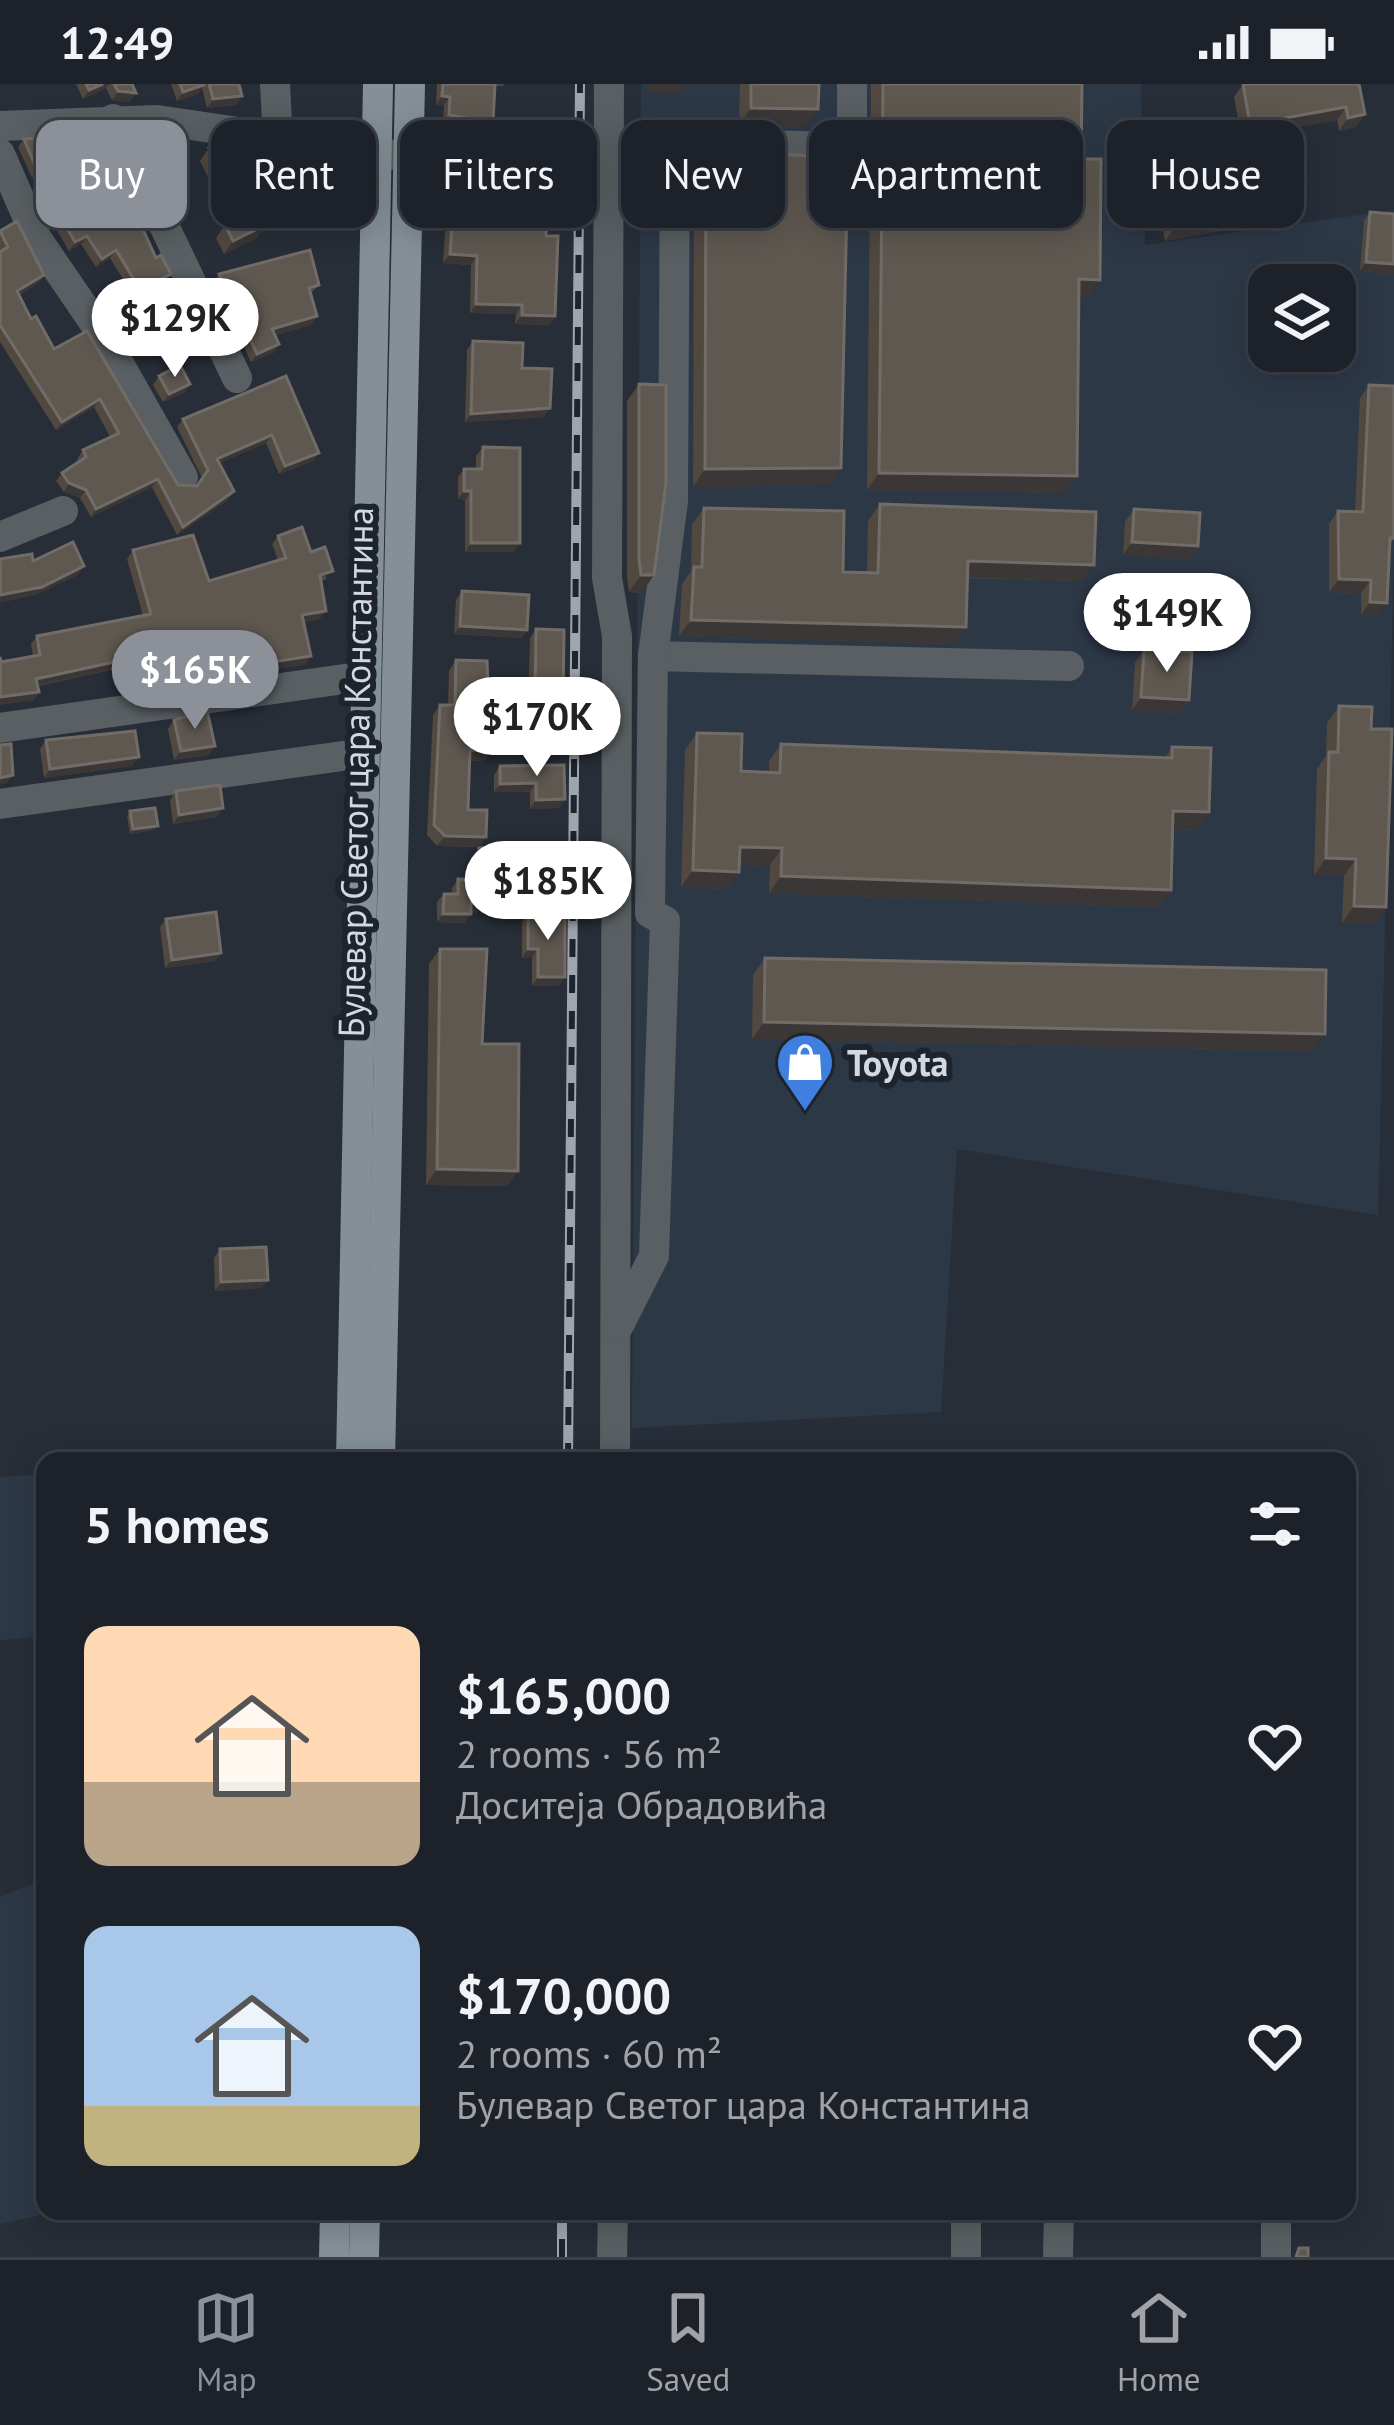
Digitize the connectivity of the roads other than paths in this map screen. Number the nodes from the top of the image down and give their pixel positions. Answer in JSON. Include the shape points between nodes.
{"nodes":[{"id":1,"x":275,"y":84,"type":"edge"},
{"id":2,"x":378,"y":84,"type":"edge"},
{"id":3,"x":410,"y":84,"type":"edge"},
{"id":4,"x":609,"y":84,"type":"edge"},
{"id":5,"x":853,"y":84,"type":"edge"},
{"id":6,"x":113,"y":119,"type":"junction"},
{"id":7,"x":277,"y":120,"type":"edge"},
{"id":8,"x":409,"y":120,"type":"edge"},
{"id":9,"x":0,"y":126,"type":"edge"},
{"id":10,"x":211,"y":129,"type":"edge"},
{"id":11,"x":376,"y":132,"type":"edge"},
{"id":12,"x":597,"y":142,"type":"edge"},
{"id":13,"x":605,"y":142,"type":"junction"},
{"id":14,"x":621,"y":143,"type":"edge"},
{"id":15,"x":785,"y":147,"type":"edge"},
{"id":16,"x":0,"y":154,"type":"edge"},
{"id":17,"x":374,"y":228,"type":"edge"},
{"id":18,"x":406,"y":228,"type":"edge"},
{"id":19,"x":675,"y":228,"type":"edge"},
{"id":20,"x":237,"y":378,"type":"dead end"},
{"id":21,"x":183,"y":477,"type":"dead end"},
{"id":22,"x":63,"y":512,"type":"dead end"},
{"id":23,"x":0,"y":537,"type":"edge"},
{"id":24,"x":653,"y":656,"type":"junction"},
{"id":25,"x":1069,"y":666,"type":"dead end"},
{"id":26,"x":365,"y":676,"type":"junction"},
{"id":27,"x":0,"y":728,"type":"edge"},
{"id":28,"x":364,"y":753,"type":"junction"},
{"id":29,"x":0,"y":804,"type":"edge"},
{"id":30,"x":615,"y":1332,"type":"junction"},
{"id":31,"x":350,"y":1452,"type":"edge"},
{"id":32,"x":380,"y":1452,"type":"edge"},
{"id":33,"x":615,"y":1452,"type":"edge"},
{"id":34,"x":335,"y":2220,"type":"edge"},
{"id":35,"x":365,"y":2220,"type":"edge"},
{"id":36,"x":613,"y":2220,"type":"edge"},
{"id":37,"x":966,"y":2220,"type":"edge"},
{"id":38,"x":1059,"y":2220,"type":"edge"},
{"id":39,"x":1276,"y":2220,"type":"edge"},
{"id":40,"x":334,"y":2257,"type":"edge"},
{"id":41,"x":364,"y":2257,"type":"edge"},
{"id":42,"x":612,"y":2257,"type":"edge"},
{"id":43,"x":966,"y":2257,"type":"edge"},
{"id":44,"x":1058,"y":2257,"type":"edge"},
{"id":45,"x":1276,"y":2257,"type":"edge"}],
"edges":[{"from":1,"to":7,"type":"street"},
{"from":2,"to":11,"type":"main road","name":"Булевар Светог цара Константина"},
{"from":3,"to":8,"type":"main road","name":"Булевар Светог цара Константина"},
{"from":4,"to":13,"type":"street"},
{"from":5,"to":15,"type":"street","via":[[852,147]]},
{"from":6,"to":9,"type":"street"},
{"from":6,"to":10,"type":"street"},
{"from":6,"to":20,"type":"street"},
{"from":12,"to":13,"type":"street"},
{"from":13,"to":14,"type":"street"},
{"from":13,"to":30,"type":"street","via":[[607,578],[617,636]]},
{"from":16,"to":21,"type":"street","via":[[38,239]]},
{"from":17,"to":26,"type":"main road","name":"Булевар Светог цара Константина"},
{"from":18,"to":32,"type":"main road","name":"Булевар Светог цара Константина"},
{"from":19,"to":24,"type":"street","via":[[673,501]]},
{"from":22,"to":23,"type":"street"},
{"from":24,"to":25,"type":"street"},
{"from":24,"to":30,"type":"street","via":[[650,913],[665,921],[654,1256]]},
{"from":26,"to":27,"type":"street"},
{"from":26,"to":28,"type":"main road","name":"Булевар Светог цара Константина"},
{"from":28,"to":29,"type":"street"},
{"from":28,"to":31,"type":"main road","name":"Булевар Светог цара Константина"},
{"from":30,"to":33,"type":"street"},
{"from":34,"to":40,"type":"main road"},
{"from":35,"to":41,"type":"main road"},
{"from":36,"to":42,"type":"street"},
{"from":37,"to":43,"type":"street"},
{"from":38,"to":44,"type":"street"},
{"from":39,"to":45,"type":"street"}]}
